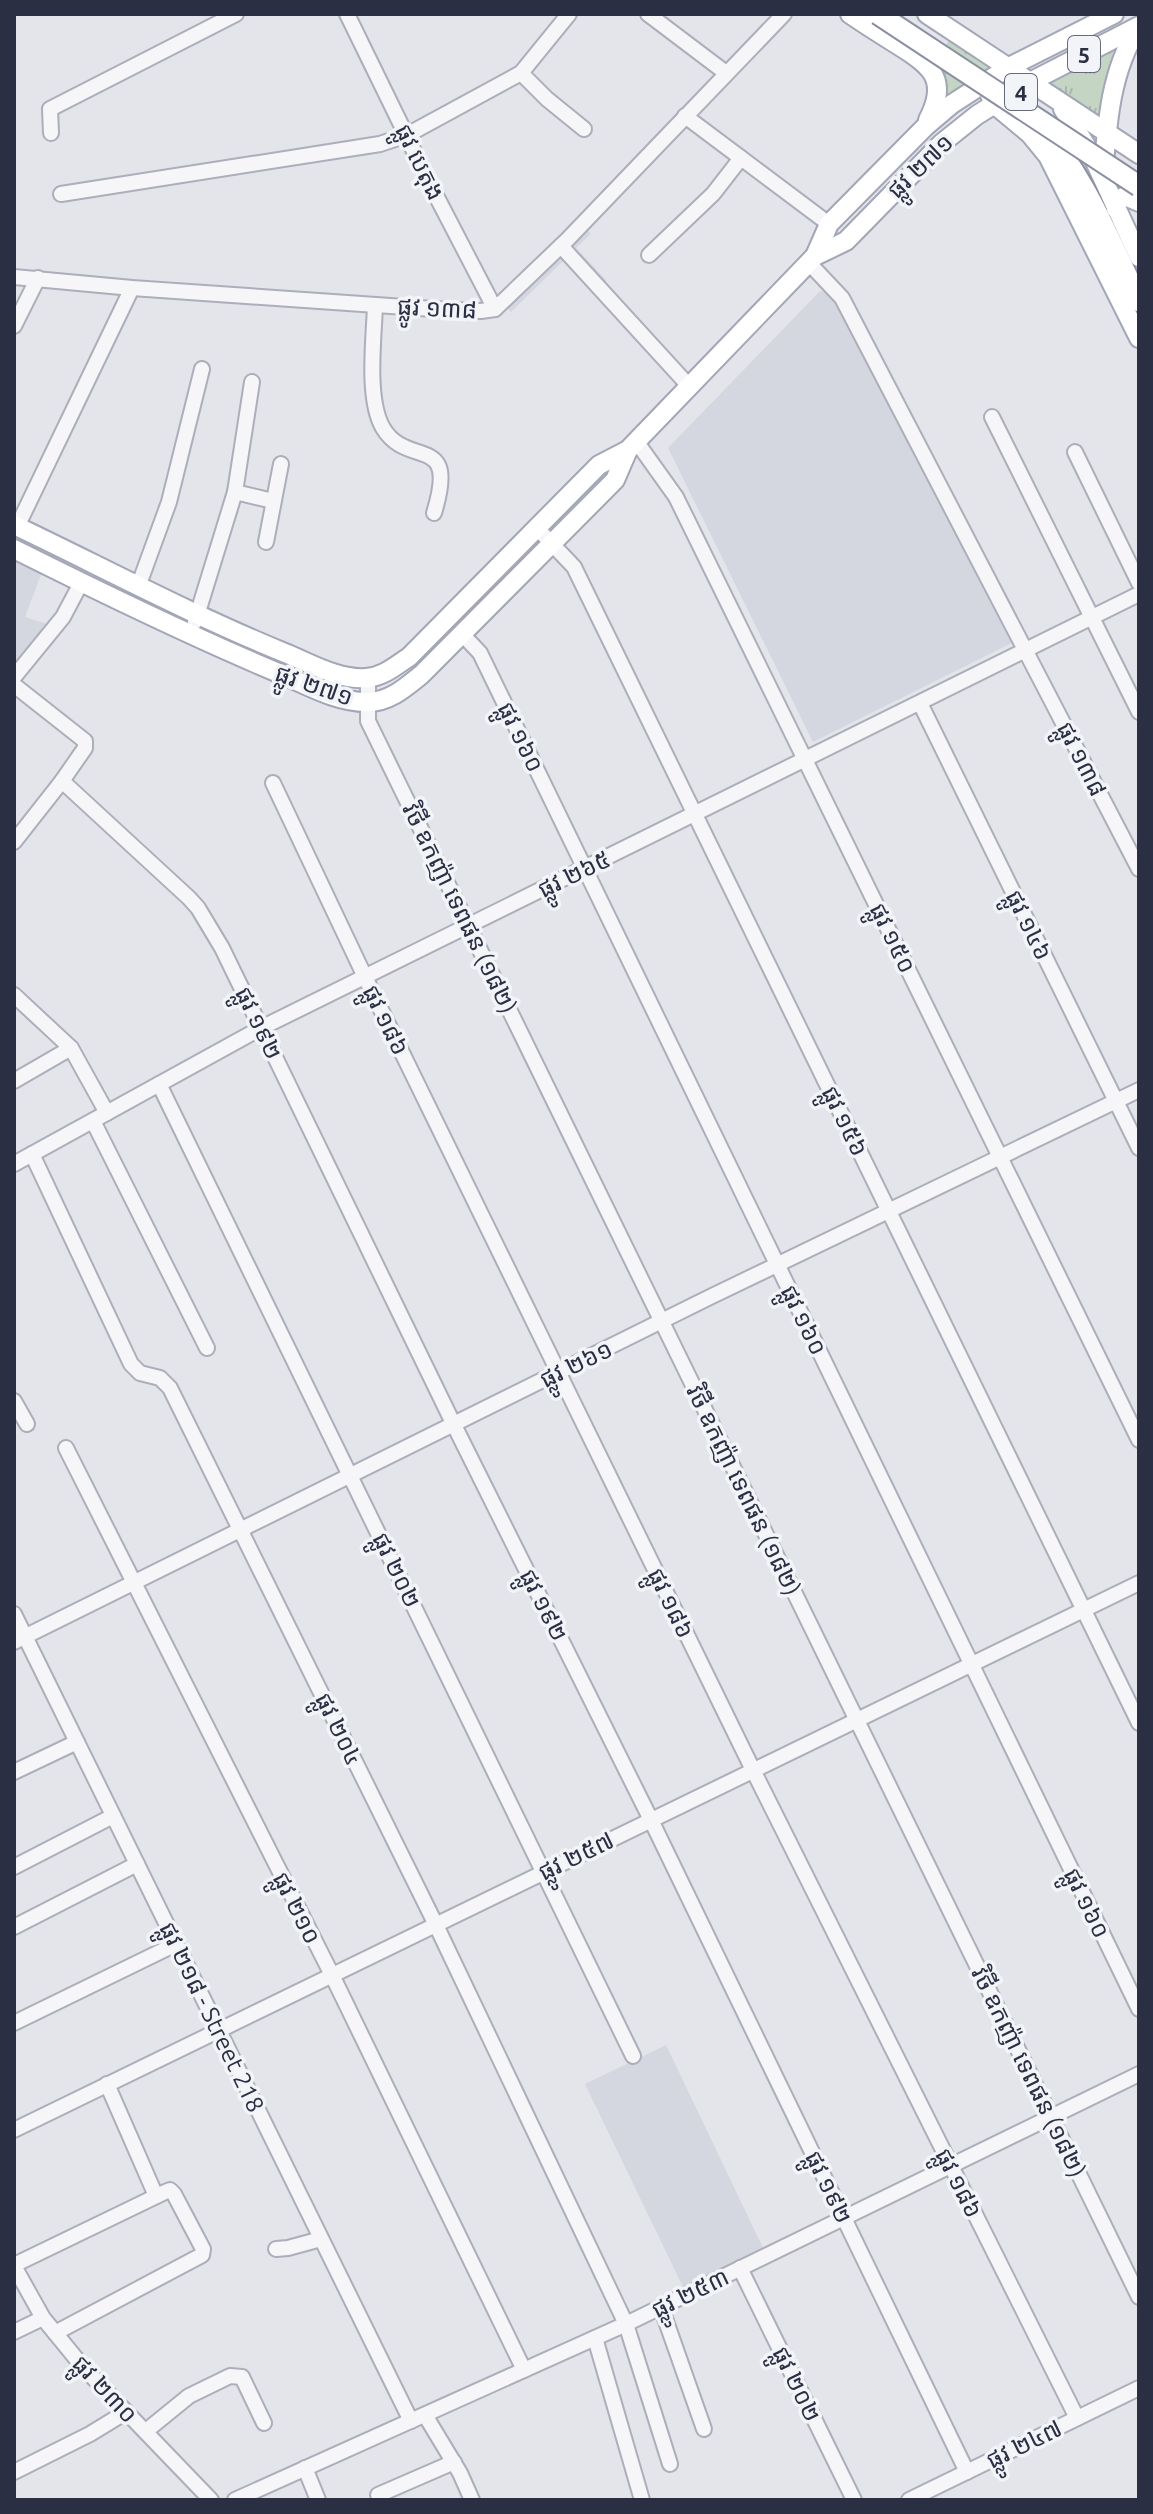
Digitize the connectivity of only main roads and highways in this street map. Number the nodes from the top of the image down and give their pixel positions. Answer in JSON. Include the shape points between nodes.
{"nodes":[{"id":1,"x":850,"y":14,"type":"edge"},
{"id":2,"x":878,"y":14,"type":"edge"},
{"id":3,"x":903,"y":14,"type":"edge"},
{"id":4,"x":927,"y":14,"type":"edge"},
{"id":5,"x":1114,"y":14,"type":"edge"},
{"id":6,"x":1138,"y":27,"type":"edge"},
{"id":7,"x":1009,"y":67,"type":"junction"},
{"id":8,"x":992,"y":77,"type":"junction"},
{"id":9,"x":1030,"y":82,"type":"junction"},
{"id":10,"x":1057,"y":100,"type":"junction"},
{"id":11,"x":994,"y":104,"type":"junction"},
{"id":12,"x":1028,"y":113,"type":"junction"},
{"id":13,"x":926,"y":126,"type":"junction"},
{"id":14,"x":1107,"y":133,"type":"junction"},
{"id":15,"x":1139,"y":154,"type":"edge"},
{"id":16,"x":1139,"y":172,"type":"edge"},
{"id":17,"x":1102,"y":179,"type":"junction"},
{"id":18,"x":1137,"y":196,"type":"edge"},
{"id":19,"x":1116,"y":209,"type":"junction"},
{"id":20,"x":1139,"y":257,"type":"edge"},
{"id":21,"x":812,"y":259,"type":"junction"},
{"id":22,"x":1139,"y":301,"type":"edge"},
{"id":23,"x":1139,"y":338,"type":"edge"},
{"id":24,"x":632,"y":445,"type":"junction"},
{"id":25,"x":16,"y":526,"type":"edge"},
{"id":26,"x":14,"y":549,"type":"edge"}],
"edges":[{"from":1,"to":13,"type":"main road","via":[[934,73],[937,104]]},
{"from":2,"to":12,"type":"highway","number":"4","bridge":true},
{"from":3,"to":16,"type":"highway","number":"4"},
{"from":4,"to":7,"type":"main road"},
{"from":5,"to":7,"type":"main road","number":"5"},
{"from":6,"to":9,"type":"main road","number":"5"},
{"from":6,"to":14,"type":"main road","via":[[1120,64]]},
{"from":7,"to":8,"type":"main road","name":"ផ្លូវ ២៧១"},
{"from":7,"to":9,"type":"main road"},
{"from":8,"to":11,"type":"main road","via":[[989,91]]},
{"from":8,"to":13,"type":"main road","name":"ផ្លូវ ២៧១"},
{"from":9,"to":10,"type":"main road"},
{"from":9,"to":11,"type":"main road","name":"ផ្លូវ ២៧១"},
{"from":10,"to":14,"type":"main road"},
{"from":10,"to":17,"type":"main road","via":[[1077,127]]},
{"from":11,"to":21,"type":"main road","name":"ផ្លូវ ២៧១","via":[[942,143],[846,241]]},
{"from":11,"to":23,"type":"main road","via":[[1048,156]]},
{"from":12,"to":18,"type":"highway","number":"4","bridge":true},
{"from":12,"to":22,"type":"highway","bridge":true,"via":[[1077,173]]},
{"from":13,"to":21,"type":"main road","name":"ផ្លូវ ២៧១","via":[[829,224]]},
{"from":14,"to":15,"type":"main road"},
{"from":14,"to":17,"type":"main road"},
{"from":16,"to":18,"type":"main road","via":[[1132,188]]},
{"from":17,"to":19,"type":"main road"},
{"from":18,"to":19,"type":"main road","via":[[1120,197]]},
{"from":19,"to":20,"type":"main road"},
{"from":21,"to":24,"type":"main road","name":"ផ្លូវ ២៧១"},
{"from":24,"to":25,"type":"main road","name":"ផ្លូវ ២៧១","via":[[599,465],[409,657],[387,673],[368,678],[345,677],[243,636]]},
{"from":24,"to":26,"type":"main road","name":"ផ្លូវ ២៧១","via":[[615,480],[463,635],[388,699],[349,700],[320,690],[190,635]]}]}
